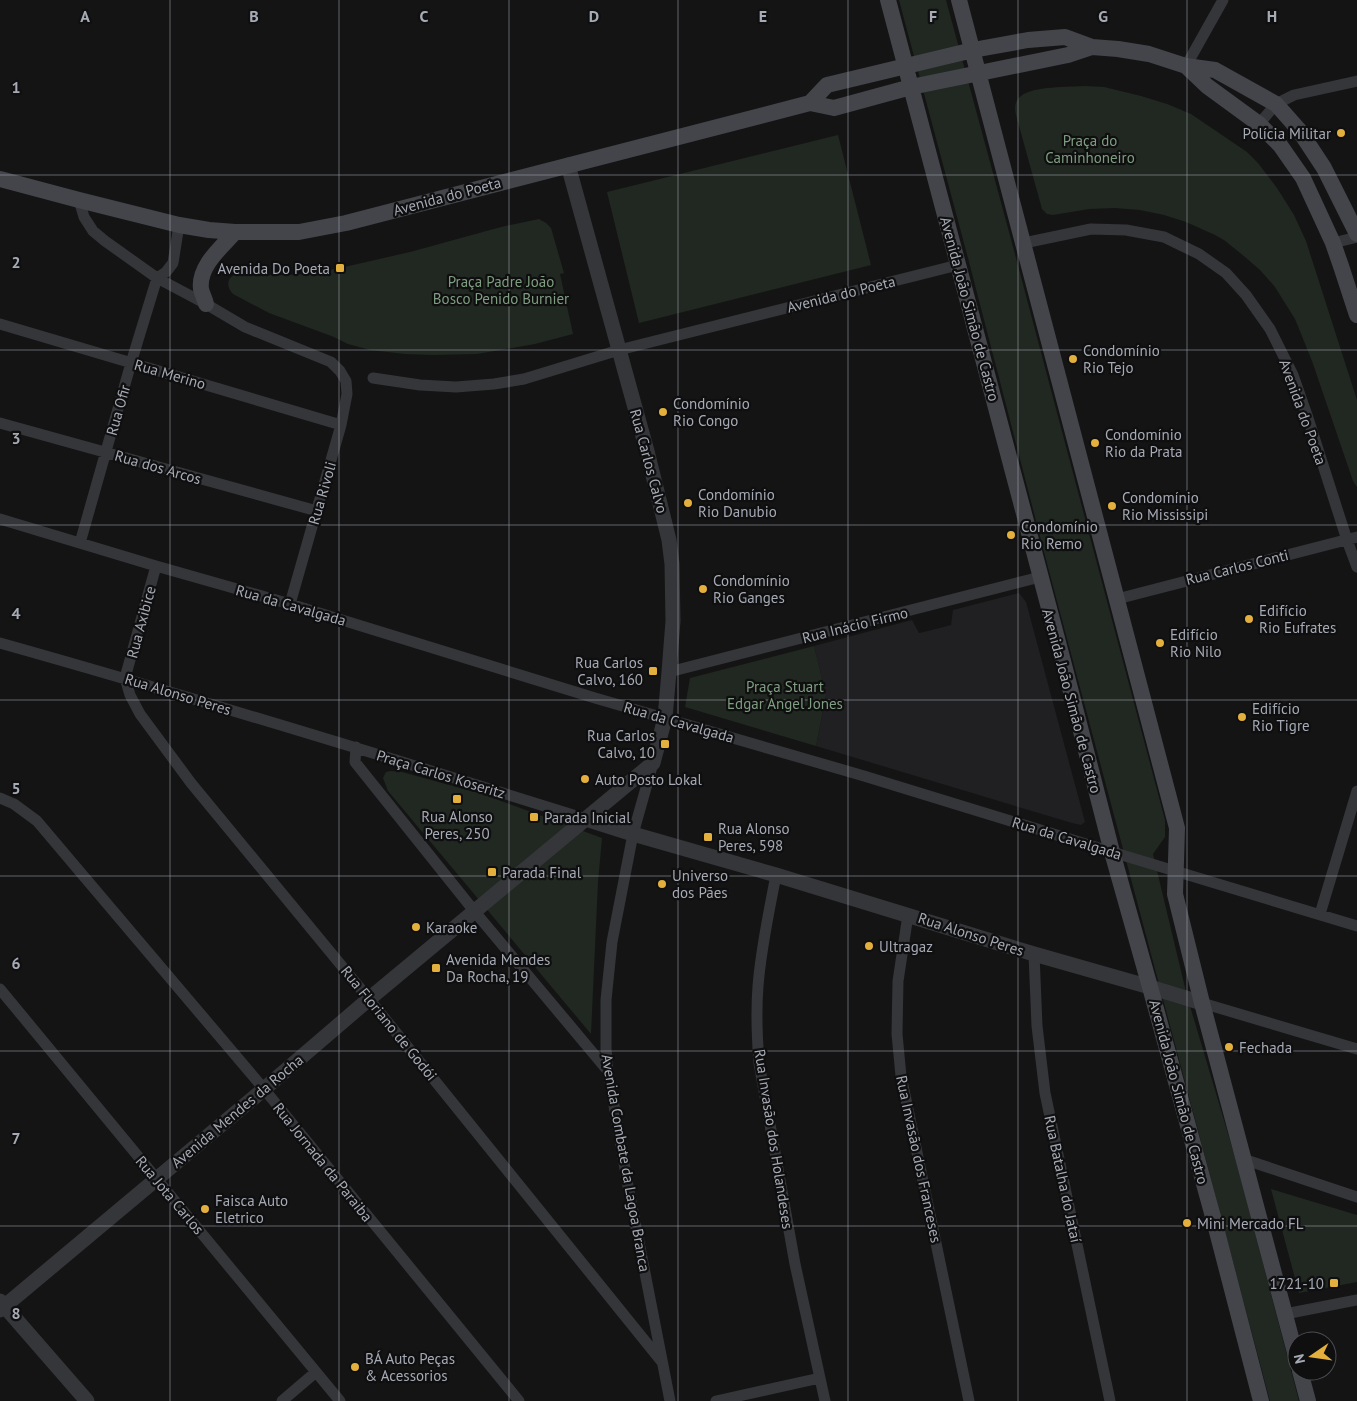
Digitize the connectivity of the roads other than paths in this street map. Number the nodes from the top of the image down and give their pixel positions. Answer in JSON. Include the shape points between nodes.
{"nodes":[{"id":1,"x":888,"y":0,"type":"edge"},
{"id":2,"x":959,"y":0,"type":"edge"},
{"id":3,"x":1223,"y":0,"type":"edge"},
{"id":4,"x":1092,"y":47,"type":"junction"},
{"id":5,"x":973,"y":50,"type":"junction"},
{"id":6,"x":905,"y":66,"type":"junction"},
{"id":7,"x":1186,"y":66,"type":"junction"},
{"id":8,"x":979,"y":73,"type":"junction"},
{"id":9,"x":1357,"y":81,"type":"edge"},
{"id":10,"x":911,"y":87,"type":"junction"},
{"id":11,"x":810,"y":103,"type":"junction"},
{"id":12,"x":1276,"y":104,"type":"junction"},
{"id":13,"x":1259,"y":124,"type":"junction"},
{"id":14,"x":568,"y":164,"type":"junction"},
{"id":15,"x":2,"y":183,"type":"edge"},
{"id":16,"x":79,"y":200,"type":"junction"},
{"id":17,"x":179,"y":225,"type":"junction"},
{"id":18,"x":236,"y":232,"type":"junction"},
{"id":19,"x":1357,"y":235,"type":"edge"},
{"id":20,"x":1024,"y":243,"type":"junction"},
{"id":21,"x":1332,"y":243,"type":"junction"},
{"id":22,"x":958,"y":265,"type":"junction"},
{"id":23,"x":157,"y":278,"type":"junction"},
{"id":24,"x":206,"y":304,"type":"junction"},
{"id":25,"x":1357,"y":315,"type":"edge"},
{"id":26,"x":0,"y":324,"type":"edge"},
{"id":27,"x":619,"y":350,"type":"junction"},
{"id":28,"x":131,"y":363,"type":"junction"},
{"id":29,"x":373,"y":378,"type":"dead end"},
{"id":30,"x":0,"y":423,"type":"edge"},
{"id":31,"x":341,"y":425,"type":"junction"},
{"id":32,"x":106,"y":452,"type":"junction"},
{"id":33,"x":317,"y":511,"type":"junction"},
{"id":34,"x":0,"y":519,"type":"edge"},
{"id":35,"x":1352,"y":539,"type":"edge"},
{"id":36,"x":80,"y":543,"type":"junction"},
{"id":37,"x":156,"y":566,"type":"junction"},
{"id":38,"x":1357,"y":567,"type":"edge"},
{"id":39,"x":1040,"y":577,"type":"junction"},
{"id":40,"x":1117,"y":599,"type":"junction"},
{"id":41,"x":290,"y":604,"type":"junction"},
{"id":42,"x":0,"y":643,"type":"edge"},
{"id":43,"x":669,"y":672,"type":"junction"},
{"id":44,"x":126,"y":678,"type":"junction"},
{"id":45,"x":665,"y":718,"type":"junction"},
{"id":46,"x":356,"y":747,"type":"junction"},
{"id":47,"x":653,"y":763,"type":"junction"},
{"id":48,"x":1357,"y":791,"type":"edge"},
{"id":49,"x":0,"y":798,"type":"edge"},
{"id":50,"x":586,"y":818,"type":"junction"},
{"id":51,"x":633,"y":834,"type":"junction"},
{"id":52,"x":1112,"y":852,"type":"junction"},
{"id":53,"x":1176,"y":871,"type":"junction"},
{"id":54,"x":776,"y":875,"type":"junction"},
{"id":55,"x":475,"y":912,"type":"junction"},
{"id":56,"x":908,"y":914,"type":"junction"},
{"id":57,"x":1320,"y":914,"type":"junction"},
{"id":58,"x":1357,"y":926,"type":"edge"},
{"id":59,"x":1034,"y":954,"type":"junction"},
{"id":60,"x":1150,"y":987,"type":"junction"},
{"id":61,"x":1,"y":994,"type":"edge"},
{"id":62,"x":369,"y":999,"type":"junction"},
{"id":63,"x":1202,"y":1003,"type":"junction"},
{"id":64,"x":1357,"y":1049,"type":"edge"},
{"id":65,"x":608,"y":1071,"type":"junction"},
{"id":66,"x":264,"y":1089,"type":"junction"},
{"id":67,"x":1244,"y":1159,"type":"junction"},
{"id":68,"x":157,"y":1179,"type":"junction"},
{"id":69,"x":1357,"y":1197,"type":"edge"},
{"id":70,"x":1357,"y":1300,"type":"edge"},
{"id":71,"x":2,"y":1306,"type":"edge"},
{"id":72,"x":1284,"y":1314,"type":"junction"},
{"id":73,"x":1289,"y":1331,"type":"edge"},
{"id":74,"x":662,"y":1362,"type":"junction"},
{"id":75,"x":316,"y":1372,"type":"junction"},
{"id":76,"x":820,"y":1378,"type":"junction"},
{"id":77,"x":1303,"y":1381,"type":"edge"},
{"id":78,"x":87,"y":1401,"type":"edge"},
{"id":79,"x":282,"y":1401,"type":"edge"},
{"id":80,"x":340,"y":1401,"type":"edge"},
{"id":81,"x":519,"y":1401,"type":"edge"},
{"id":82,"x":670,"y":1401,"type":"edge"},
{"id":83,"x":716,"y":1401,"type":"edge"},
{"id":84,"x":825,"y":1401,"type":"edge"},
{"id":85,"x":969,"y":1401,"type":"edge"},
{"id":86,"x":1110,"y":1401,"type":"edge"},
{"id":87,"x":1261,"y":1401,"type":"edge"},
{"id":88,"x":1308,"y":1401,"type":"edge"}],
"edges":[{"from":1,"to":6,"type":"main road","name":"Avenida João Simão de Castro"},
{"from":2,"to":5,"type":"main road"},
{"from":3,"to":7,"type":"street"},
{"from":4,"to":5,"type":"main road","name":"Avenida do Poeta","via":[[1065,37]]},
{"from":4,"to":7,"type":"main road","name":"Avenida do Poeta","via":[[1149,54]]},
{"from":4,"to":8,"type":"main road","name":"Avenida do Poeta"},
{"from":5,"to":6,"type":"main road","name":"Avenida do Poeta"},
{"from":5,"to":8,"type":"main road"},
{"from":6,"to":10,"type":"main road","name":"Avenida João Simão de Castro"},
{"from":6,"to":11,"type":"main road","name":"Avenida do Poeta","via":[[827,85]]},
{"from":7,"to":12,"type":"main road","name":"Avenida do Poeta","via":[[1215,70]]},
{"from":7,"to":13,"type":"main road","name":"Avenida do Poeta","via":[[1207,86]]},
{"from":8,"to":10,"type":"main road","name":"Avenida do Poeta"},
{"from":8,"to":20,"type":"main road"},
{"from":9,"to":12,"type":"street","via":[[1294,95]]},
{"from":10,"to":11,"type":"main road","name":"Avenida do Poeta","via":[[834,108]]},
{"from":10,"to":22,"type":"main road","name":"Avenida João Simão de Castro"},
{"from":11,"to":14,"type":"main road","name":"Avenida do Poeta"},
{"from":12,"to":13,"type":"street"},
{"from":12,"to":19,"type":"main road","name":"Avenida do Poeta","via":[[1299,130],[1324,168]]},
{"from":13,"to":21,"type":"main road","name":"Avenida do Poeta","via":[[1280,145],[1303,178]]},
{"from":14,"to":18,"type":"main road","name":"Avenida do Poeta","via":[[331,226],[299,232]]},
{"from":14,"to":27,"type":"street","name":"Rua Carlos Calvo"},
{"from":15,"to":16,"type":"main road","name":"Avenida do Poeta"},
{"from":16,"to":17,"type":"main road","name":"Avenida do Poeta"},
{"from":16,"to":23,"type":"street","via":[[84,217],[93,230]]},
{"from":17,"to":18,"type":"main road","name":"Avenida do Poeta"},
{"from":17,"to":23,"type":"street","name":"Rua Ofir","via":[[173,263]]},
{"from":18,"to":24,"type":"main road","via":[[208,263],[202,276],[201,288]]},
{"from":19,"to":21,"type":"street"},
{"from":20,"to":35,"type":"street","name":"Avenida do Poeta","via":[[1091,228],[1126,230],[1164,237],[1199,254],[1226,273],[1270,329],[1293,375]]},
{"from":20,"to":40,"type":"main road"},
{"from":21,"to":25,"type":"main road","name":"Avenida do Poeta"},
{"from":22,"to":27,"type":"street","name":"Avenida do Poeta"},
{"from":22,"to":39,"type":"main road","name":"Avenida João Simão de Castro"},
{"from":23,"to":24,"type":"street"},
{"from":23,"to":28,"type":"street","name":"Rua Ofir"},
{"from":24,"to":31,"type":"street","name":"Rua Rivoli","via":[[245,327],[331,362],[346,381]]},
{"from":26,"to":28,"type":"street","name":"Rua Merino"},
{"from":27,"to":29,"type":"street","name":"Avenida do Poeta","via":[[524,379],[494,384],[456,387]]},
{"from":27,"to":43,"type":"street","name":"Rua Carlos Calvo","via":[[669,540],[673,621]]},
{"from":28,"to":31,"type":"street","name":"Rua Merino"},
{"from":28,"to":32,"type":"street","name":"Rua Ofir"},
{"from":30,"to":32,"type":"street","name":"Rua dos Arcos"},
{"from":31,"to":33,"type":"street","name":"Rua Rivoli"},
{"from":32,"to":33,"type":"street","name":"Rua dos Arcos"},
{"from":32,"to":36,"type":"street","name":"Rua Ofir"},
{"from":33,"to":41,"type":"street","name":"Rua Rivoli"},
{"from":34,"to":36,"type":"street","name":"Rua da Cavalgada"},
{"from":35,"to":38,"type":"street","name":"Avenida do Poeta"},
{"from":35,"to":40,"type":"street","name":"Rua Carlos Conti"},
{"from":36,"to":37,"type":"street","name":"Rua da Cavalgada"},
{"from":37,"to":41,"type":"street","name":"Rua da Cavalgada"},
{"from":37,"to":44,"type":"street","name":"Rua Axibice"},
{"from":39,"to":43,"type":"street","name":"Rua Inácio Firmo"},
{"from":39,"to":52,"type":"main road","name":"Avenida João Simão de Castro"},
{"from":40,"to":53,"type":"main road","via":[[1177,828]]},
{"from":41,"to":45,"type":"street","name":"Rua da Cavalgada"},
{"from":42,"to":44,"type":"street","name":"Rua Alonso Peres"},
{"from":43,"to":45,"type":"street","name":"Rua Carlos Calvo"},
{"from":44,"to":46,"type":"street","name":"Rua Alonso Peres"},
{"from":44,"to":62,"type":"street","name":"Rua Floriano de Godói","via":[[140,714],[191,783]]},
{"from":45,"to":47,"type":"street","name":"Rua Carlos Calvo"},
{"from":45,"to":52,"type":"street","name":"Rua da Cavalgada"},
{"from":46,"to":50,"type":"street","name":"Praça Carlos Koseritz"},
{"from":46,"to":55,"type":"street","name":"Praça Carlos Koseritz","via":[[355,762]]},
{"from":47,"to":50,"type":"street"},
{"from":47,"to":51,"type":"street","name":"Rua Carlos Calvo"},
{"from":48,"to":57,"type":"street"},
{"from":49,"to":66,"type":"street","name":"Rua Jornada da Paraiba","via":[[37,821]]},
{"from":50,"to":51,"type":"street","name":"Rua Alonso Peres"},
{"from":50,"to":55,"type":"street"},
{"from":51,"to":54,"type":"street","name":"Rua Alonso Peres"},
{"from":51,"to":65,"type":"street","name":"Avenida Combate da Lagoa Branca","via":[[612,942],[607,990]]},
{"from":52,"to":53,"type":"street","name":"Rua da Cavalgada"},
{"from":52,"to":60,"type":"main road","name":"Avenida João Simão de Castro"},
{"from":53,"to":57,"type":"street","name":"Rua da Cavalgada"},
{"from":53,"to":63,"type":"main road","via":[[1175,894]]},
{"from":54,"to":56,"type":"street","name":"Rua Alonso Peres"},
{"from":54,"to":76,"type":"street","name":"Rua Invasão dos Holandeses","via":[[758,986],[759,1063],[795,1264]]},
{"from":55,"to":62,"type":"street","name":"Avenida Mendes da Rocha"},
{"from":55,"to":65,"type":"street","name":"Praça Carlos Koseritz"},
{"from":56,"to":59,"type":"street","name":"Rua Alonso Peres"},
{"from":56,"to":85,"type":"street","name":"Rua Invasão dos Franceses","via":[[898,982],[897,1034],[901,1076]]},
{"from":57,"to":58,"type":"street","name":"Rua da Cavalgada"},
{"from":59,"to":60,"type":"street","name":"Rua Alonso Peres"},
{"from":59,"to":86,"type":"street","name":"Rua Batalha do Jataí","via":[[1037,1026],[1045,1093]]},
{"from":60,"to":63,"type":"street","name":"Rua Alonso Peres"},
{"from":60,"to":87,"type":"main road","name":"Avenida João Simão de Castro"},
{"from":61,"to":68,"type":"street","name":"Rua Jota Carlos"},
{"from":62,"to":66,"type":"street","name":"Avenida Mendes da Rocha"},
{"from":62,"to":74,"type":"street","name":"Rua Floriano de Godói"},
{"from":63,"to":64,"type":"street","name":"Rua Alonso Peres"},
{"from":63,"to":67,"type":"main road"},
{"from":65,"to":74,"type":"street","name":"Avenida Combate da Lagoa Branca"},
{"from":66,"to":68,"type":"street","name":"Avenida Mendes da Rocha"},
{"from":66,"to":81,"type":"street","name":"Rua Jornada da Paraiba"},
{"from":67,"to":69,"type":"street"},
{"from":67,"to":72,"type":"main road"},
{"from":68,"to":71,"type":"street","name":"Avenida Mendes da Rocha"},
{"from":68,"to":75,"type":"street","name":"Rua Jota Carlos"},
{"from":70,"to":72,"type":"street"},
{"from":71,"to":78,"type":"street"},
{"from":72,"to":73,"type":"main road"},
{"from":74,"to":82,"type":"street","name":"Avenida Combate da Lagoa Branca"},
{"from":75,"to":79,"type":"street"},
{"from":75,"to":80,"type":"street","name":"Rua Jota Carlos"},
{"from":76,"to":83,"type":"street"},
{"from":76,"to":84,"type":"street","name":"Rua Invasão dos Holandeses"},
{"from":77,"to":88,"type":"main road"}]}
